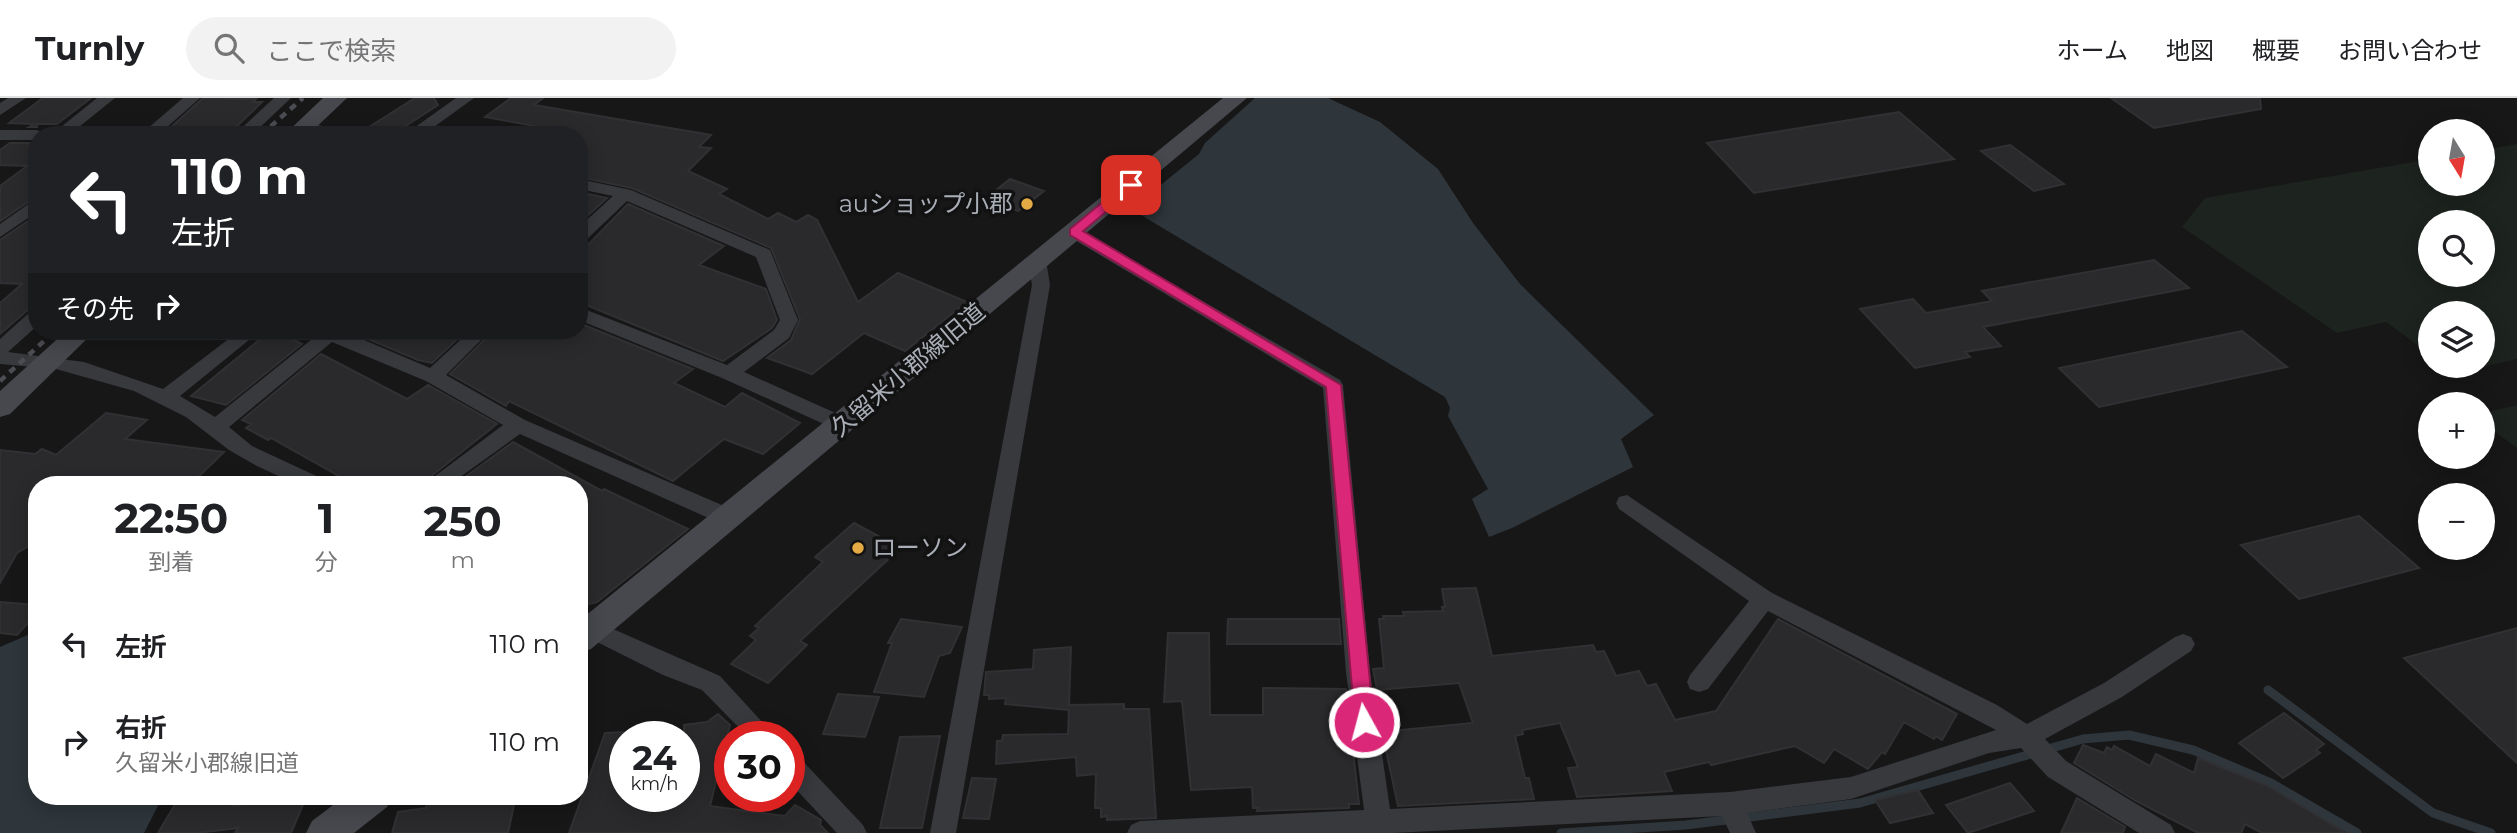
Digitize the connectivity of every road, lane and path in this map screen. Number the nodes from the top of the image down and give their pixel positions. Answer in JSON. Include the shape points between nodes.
{"nodes":[{"id":1,"x":18,"y":98,"type":"edge"},
{"id":2,"x":107,"y":98,"type":"edge"},
{"id":3,"x":192,"y":98,"type":"edge"},
{"id":4,"x":283,"y":98,"type":"edge"},
{"id":5,"x":335,"y":98,"type":"edge"},
{"id":6,"x":466,"y":98,"type":"edge"},
{"id":7,"x":1236,"y":98,"type":"edge"},
{"id":8,"x":0,"y":110,"type":"edge"},
{"id":9,"x":71,"y":126,"type":"edge"},
{"id":10,"x":159,"y":126,"type":"edge"},
{"id":11,"x":252,"y":126,"type":"edge"},
{"id":12,"x":305,"y":126,"type":"edge"},
{"id":13,"x":425,"y":126,"type":"edge"},
{"id":14,"x":28,"y":135,"type":"edge"},
{"id":15,"x":1,"y":136,"type":"edge"},
{"id":16,"x":588,"y":186,"type":"edge"},
{"id":17,"x":625,"y":194,"type":"junction"},
{"id":18,"x":28,"y":210,"type":"edge"},
{"id":19,"x":588,"y":229,"type":"edge"},
{"id":20,"x":0,"y":232,"type":"edge"},
{"id":21,"x":1074,"y":232,"type":"junction"},
{"id":22,"x":1037,"y":260,"type":"junction"},
{"id":23,"x":588,"y":317,"type":"edge"},
{"id":24,"x":28,"y":324,"type":"edge"},
{"id":25,"x":72,"y":340,"type":"edge"},
{"id":26,"x":239,"y":340,"type":"edge"},
{"id":27,"x":322,"y":340,"type":"edge"},
{"id":28,"x":350,"y":340,"type":"edge"},
{"id":29,"x":471,"y":340,"type":"edge"},
{"id":30,"x":0,"y":349,"type":"edge"},
{"id":31,"x":0,"y":358,"type":"edge"},
{"id":32,"x":49,"y":361,"type":"junction"},
{"id":33,"x":729,"y":373,"type":"junction"},
{"id":34,"x":433,"y":376,"type":"junction"},
{"id":35,"x":166,"y":397,"type":"junction"},
{"id":36,"x":0,"y":407,"type":"edge"},
{"id":37,"x":518,"y":425,"type":"junction"},
{"id":38,"x":844,"y":425,"type":"junction"},
{"id":39,"x":216,"y":427,"type":"junction"},
{"id":40,"x":299,"y":476,"type":"edge"},
{"id":41,"x":447,"y":476,"type":"edge"},
{"id":42,"x":1627,"y":503,"type":"dead end"},
{"id":43,"x":730,"y":518,"type":"junction"},
{"id":44,"x":1764,"y":599,"type":"junction"},
{"id":45,"x":588,"y":627,"type":"edge"},
{"id":46,"x":588,"y":632,"type":"edge"},
{"id":47,"x":2183,"y":644,"type":"dead end"},
{"id":48,"x":1699,"y":682,"type":"dead end"},
{"id":49,"x":748,"y":721,"type":"edge"},
{"id":50,"x":2026,"y":737,"type":"junction"},
{"id":51,"x":805,"y":781,"type":"edge"},
{"id":52,"x":1730,"y":804,"type":"junction"},
{"id":53,"x":362,"y":805,"type":"edge"},
{"id":54,"x":1378,"y":828,"type":"edge"},
{"id":55,"x":325,"y":833,"type":"edge"},
{"id":56,"x":854,"y":833,"type":"edge"},
{"id":57,"x":943,"y":833,"type":"edge"},
{"id":58,"x":1140,"y":833,"type":"edge"},
{"id":59,"x":1743,"y":833,"type":"edge"},
{"id":60,"x":2162,"y":833,"type":"edge"}],
"edges":[{"from":1,"to":8,"type":"street"},
{"from":2,"to":9,"type":"street"},
{"from":3,"to":10,"type":"street"},
{"from":4,"to":11,"type":"street"},
{"from":5,"to":12,"type":"street"},
{"from":6,"to":13,"type":"street"},
{"from":7,"to":21,"type":"street","name":"久留米小郡線旧道"},
{"from":14,"to":15,"type":"street"},
{"from":16,"to":17,"type":"street"},
{"from":17,"to":19,"type":"street"},
{"from":17,"to":33,"type":"street","via":[[764,254],[789,320],[782,334]]},
{"from":18,"to":20,"type":"street"},
{"from":21,"to":22,"type":"street","name":"久留米小郡線旧道"},
{"from":21,"to":54,"type":"street","via":[[1334,385],[1358,672]]},
{"from":22,"to":38,"type":"street","name":"久留米小郡線旧道"},
{"from":22,"to":57,"type":"street","via":[[1041,285]]},
{"from":23,"to":33,"type":"street"},
{"from":24,"to":30,"type":"street"},
{"from":25,"to":32,"type":"street"},
{"from":26,"to":35,"type":"street"},
{"from":27,"to":39,"type":"street"},
{"from":28,"to":34,"type":"street"},
{"from":29,"to":34,"type":"street"},
{"from":31,"to":32,"type":"street"},
{"from":32,"to":35,"type":"street","via":[[75,365]]},
{"from":32,"to":36,"type":"street"},
{"from":33,"to":38,"type":"street"},
{"from":34,"to":37,"type":"street"},
{"from":35,"to":39,"type":"street"},
{"from":37,"to":41,"type":"street"},
{"from":37,"to":43,"type":"street"},
{"from":38,"to":43,"type":"street","name":"久留米小郡線旧道"},
{"from":39,"to":40,"type":"street","via":[[236,445]]},
{"from":42,"to":44,"type":"street"},
{"from":43,"to":45,"type":"street","name":"久留米小郡線旧道"},
{"from":44,"to":48,"type":"street"},
{"from":44,"to":50,"type":"street","via":[[1952,694]]},
{"from":46,"to":49,"type":"street","via":[[711,683]]},
{"from":47,"to":50,"type":"street","via":[[2113,690]]},
{"from":50,"to":52,"type":"street","via":[[1989,742],[1851,788]]},
{"from":50,"to":60,"type":"street","via":[[2057,769]]},
{"from":51,"to":56,"type":"street"},
{"from":52,"to":54,"type":"street"},
{"from":52,"to":59,"type":"street"},
{"from":53,"to":55,"type":"street"},
{"from":54,"to":58,"type":"street"}]}
